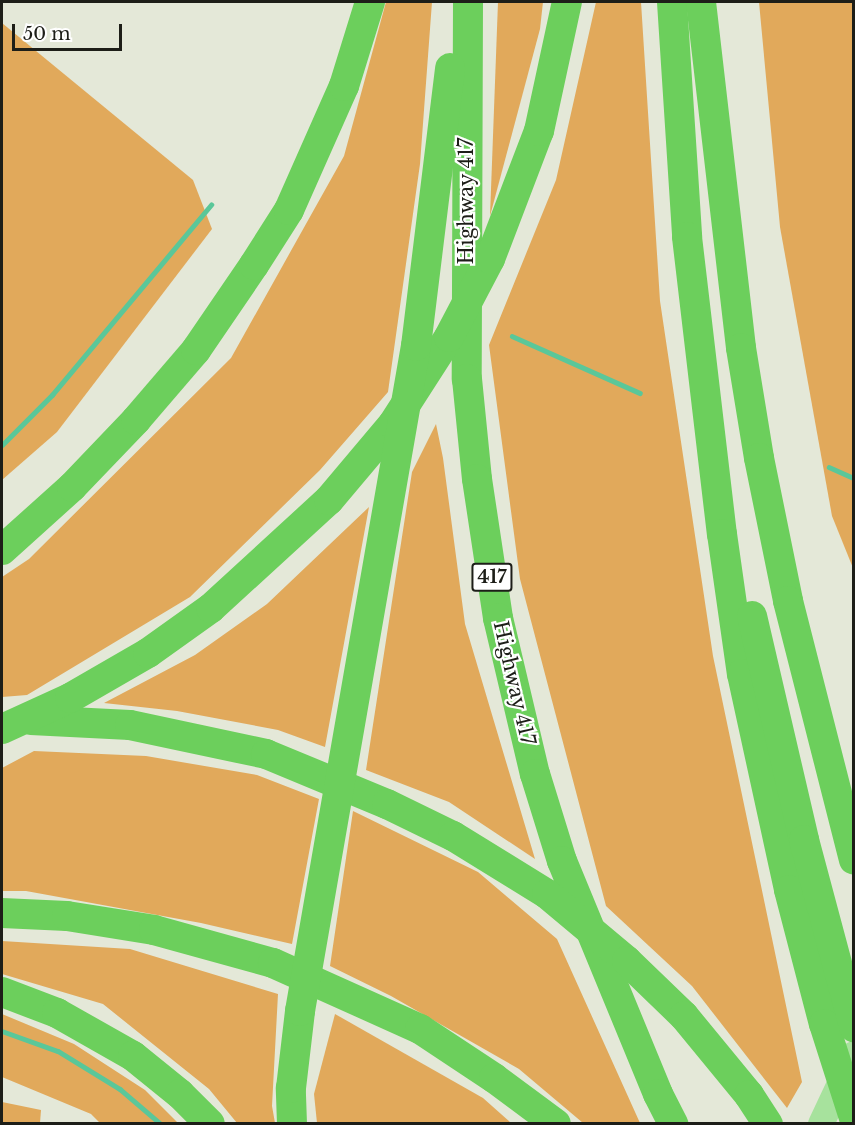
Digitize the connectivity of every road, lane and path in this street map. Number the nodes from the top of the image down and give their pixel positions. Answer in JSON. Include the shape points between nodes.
{"nodes":[{"id":1,"x":370,"y":2,"type":"edge"},
{"id":2,"x":457,"y":2,"type":"edge"},
{"id":3,"x":468,"y":2,"type":"edge"},
{"id":4,"x":567,"y":2,"type":"edge"},
{"id":5,"x":672,"y":2,"type":"edge"},
{"id":6,"x":701,"y":2,"type":"edge"},
{"id":7,"x":711,"y":435,"type":"junction"},
{"id":8,"x":2,"y":550,"type":"edge"},
{"id":9,"x":2,"y":720,"type":"edge"},
{"id":10,"x":2,"y":729,"type":"edge"},
{"id":11,"x":854,"y":860,"type":"edge"},
{"id":12,"x":2,"y":913,"type":"edge"},
{"id":13,"x":2,"y":992,"type":"edge"},
{"id":14,"x":854,"y":1027,"type":"edge"},
{"id":15,"x":854,"y":1054,"type":"edge"},
{"id":16,"x":765,"y":1119,"type":"edge"},
{"id":17,"x":853,"y":1121,"type":"edge"},
{"id":18,"x":210,"y":1124,"type":"edge"},
{"id":19,"x":292,"y":1124,"type":"edge"},
{"id":20,"x":556,"y":1124,"type":"edge"},
{"id":21,"x":673,"y":1124,"type":"edge"},
{"id":22,"x":821,"y":1124,"type":"edge"}],
"edges":[{"from":1,"to":8,"type":"highway","via":[[344,86],[289,210],[254,266],[196,350],[136,420],[72,487]]},
{"from":2,"to":19,"type":"highway","via":[[416,346],[300,1011],[291,1088]]},
{"from":3,"to":21,"type":"highway","name":"Highway 417","number":"417","via":[[467,379],[498,618],[535,774],[562,861]]},
{"from":4,"to":10,"type":"highway","via":[[544,111],[490,260],[449,337],[393,424],[329,500],[211,608],[148,653],[70,698]]},
{"from":5,"to":7,"type":"highway","via":[[687,237]]},
{"from":6,"to":11,"type":"highway","via":[[741,348],[767,502],[796,636]]},
{"from":7,"to":14,"type":"highway","via":[[786,767]]},
{"from":7,"to":17,"type":"highway","via":[[742,674],[789,890]]},
{"from":9,"to":16,"type":"highway","via":[[130,725],[216,741],[294,765],[453,836],[547,894],[627,961],[694,1028]]},
{"from":12,"to":20,"type":"highway","via":[[67,916],[154,930],[273,963],[420,1029]]},
{"from":13,"to":18,"type":"highway","via":[[57,1013],[133,1056]]},
{"from":15,"to":22,"type":"main road"}]}
